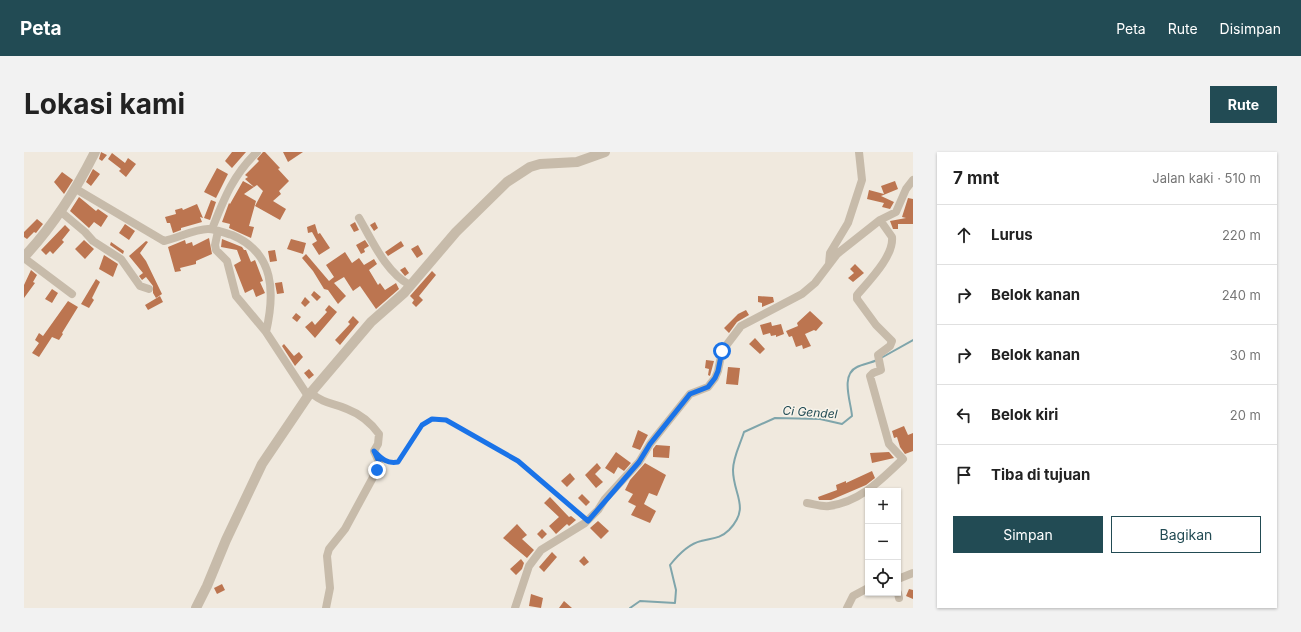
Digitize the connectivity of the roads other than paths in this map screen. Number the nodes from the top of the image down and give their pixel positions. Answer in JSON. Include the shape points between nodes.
{"nodes":[{"id":1,"x":95,"y":152,"type":"edge"},
{"id":2,"x":257,"y":152,"type":"edge"},
{"id":3,"x":604,"y":152,"type":"edge"},
{"id":4,"x":859,"y":152,"type":"edge"},
{"id":5,"x":913,"y":180,"type":"edge"},
{"id":6,"x":76,"y":189,"type":"junction"},
{"id":7,"x":60,"y":211,"type":"junction"},
{"id":8,"x":358,"y":218,"type":"dead end"},
{"id":9,"x":880,"y":220,"type":"junction"},
{"id":10,"x":215,"y":230,"type":"junction"},
{"id":11,"x":24,"y":258,"type":"edge"},
{"id":12,"x":829,"y":265,"type":"junction"},
{"id":13,"x":410,"y":285,"type":"junction"},
{"id":14,"x":149,"y":289,"type":"dead end"},
{"id":15,"x":72,"y":294,"type":"dead end"},
{"id":16,"x":266,"y":332,"type":"junction"},
{"id":17,"x":309,"y":395,"type":"junction"},
{"id":18,"x":807,"y":503,"type":"dead end"},
{"id":19,"x":913,"y":574,"type":"edge"},
{"id":20,"x":901,"y":578,"type":"edge"},
{"id":21,"x":865,"y":590,"type":"edge"},
{"id":22,"x":196,"y":608,"type":"edge"},
{"id":23,"x":326,"y":608,"type":"edge"},
{"id":24,"x":515,"y":608,"type":"edge"},
{"id":25,"x":847,"y":608,"type":"edge"}],
"edges":[{"from":1,"to":6,"type":"street"},
{"from":2,"to":10,"type":"street","via":[[242,166],[228,188]]},
{"from":3,"to":13,"type":"street","via":[[577,162],[540,164],[507,182],[456,232]]},
{"from":4,"to":12,"type":"street","via":[[862,180],[848,223],[830,253]]},
{"from":5,"to":9,"type":"street","via":[[906,188],[896,212]]},
{"from":6,"to":7,"type":"street"},
{"from":6,"to":10,"type":"street","via":[[164,241]]},
{"from":7,"to":11,"type":"street"},
{"from":7,"to":14,"type":"street","via":[[93,241],[121,259],[140,286]]},
{"from":8,"to":13,"type":"street","via":[[391,268],[400,279]]},
{"from":9,"to":12,"type":"street","via":[[837,254]]},
{"from":9,"to":18,"type":"street","via":[[892,237],[890,251],[857,295],[858,303],[892,342],[880,353],[881,370],[870,376],[889,444],[903,459],[861,496],[827,506]]},
{"from":10,"to":16,"type":"street","via":[[216,250],[227,261],[236,296]]},
{"from":10,"to":16,"type":"street","via":[[246,241],[266,268],[272,294]]},
{"from":11,"to":15,"type":"street"},
{"from":12,"to":24,"type":"street","via":[[815,283],[802,294],[741,326],[722,351],[718,371],[708,387],[690,394],[639,462],[588,521],[541,550],[529,566]]},
{"from":13,"to":17,"type":"street","via":[[370,322]]},
{"from":16,"to":17,"type":"street"},
{"from":17,"to":22,"type":"street","via":[[262,464]]},
{"from":17,"to":23,"type":"street","via":[[322,402],[349,409],[367,421],[379,434],[374,451],[379,462],[377,470],[345,529],[329,548],[327,556],[330,588]]},
{"from":19,"to":20,"type":"street"},
{"from":21,"to":25,"type":"street","via":[[853,596]]}]}
